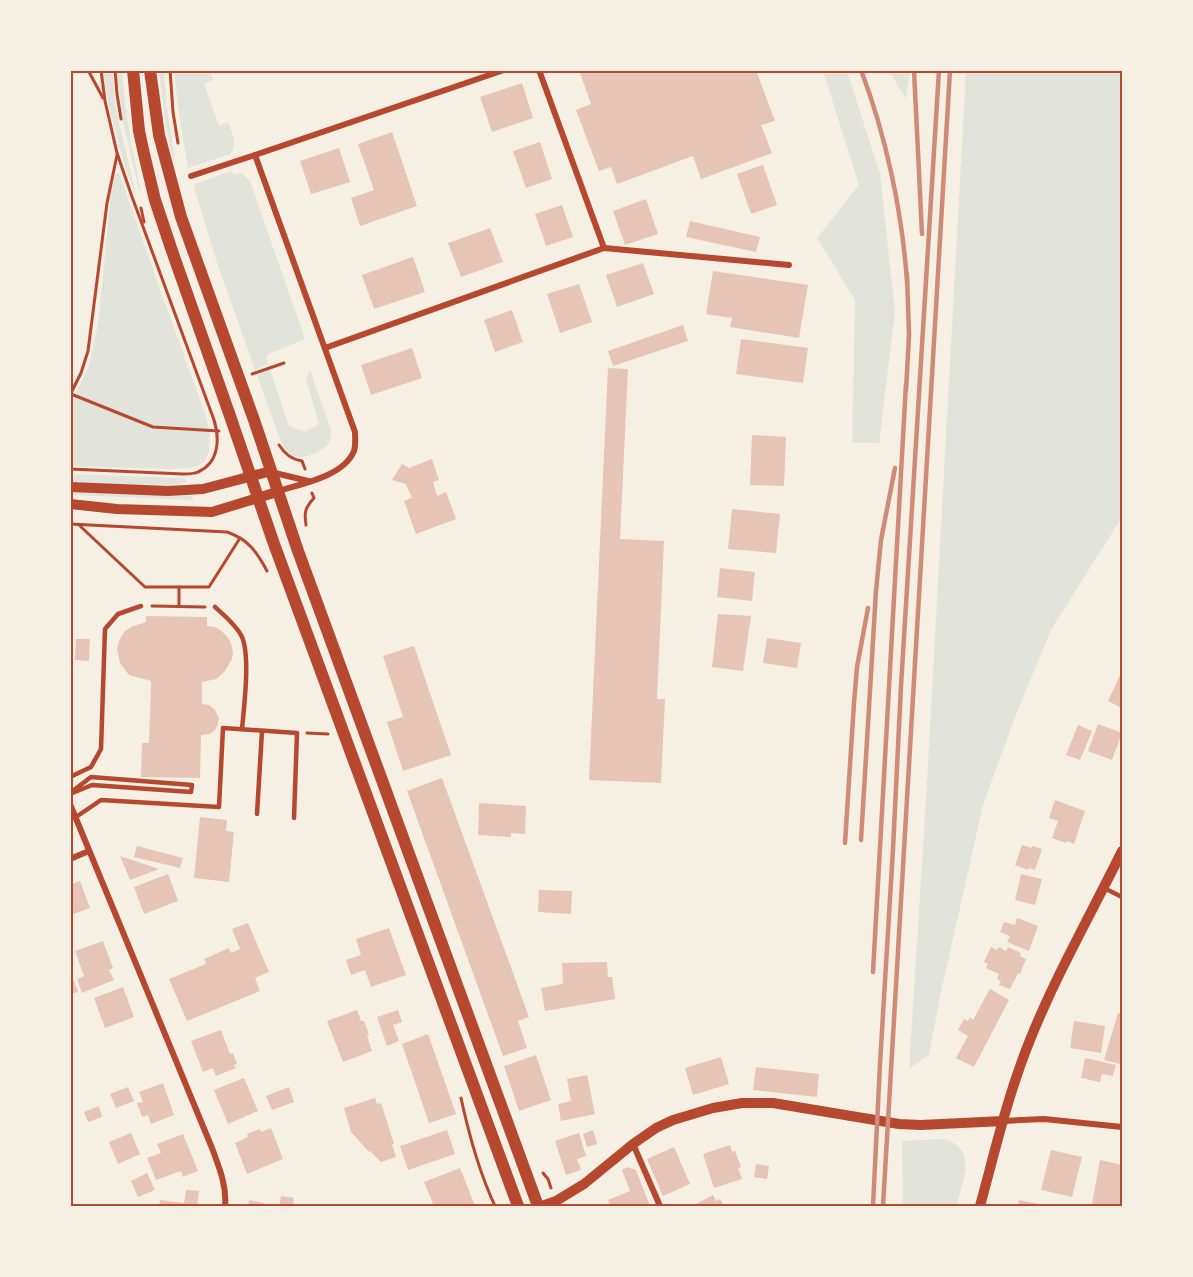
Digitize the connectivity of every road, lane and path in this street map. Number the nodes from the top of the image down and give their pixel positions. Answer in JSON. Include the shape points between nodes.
{"nodes":[{"id":1,"x":88,"y":70,"type":"edge"},
{"id":2,"x":101,"y":70,"type":"edge"},
{"id":3,"x":133,"y":70,"type":"edge"},
{"id":4,"x":150,"y":70,"type":"edge"},
{"id":5,"x":170,"y":70,"type":"edge"},
{"id":6,"x":504,"y":70,"type":"edge"},
{"id":7,"x":539,"y":70,"type":"edge"},
{"id":8,"x":105,"y":100,"type":"junction"},
{"id":9,"x":179,"y":149,"type":"dead end"},
{"id":10,"x":117,"y":153,"type":"junction"},
{"id":11,"x":255,"y":155,"type":"junction"},
{"id":12,"x":191,"y":176,"type":"dead end"},
{"id":13,"x":604,"y":248,"type":"junction"},
{"id":14,"x":789,"y":265,"type":"dead end"},
{"id":15,"x":326,"y":348,"type":"junction"},
{"id":16,"x":284,"y":363,"type":"dead end"},
{"id":17,"x":252,"y":374,"type":"dead end"},
{"id":18,"x":71,"y":395,"type":"edge"},
{"id":19,"x":218,"y":432,"type":"junction"},
{"id":20,"x":279,"y":444,"type":"dead end"},
{"id":21,"x":302,"y":461,"type":"dead end"},
{"id":22,"x":70,"y":469,"type":"edge"},
{"id":23,"x":271,"y":471,"type":"junction"},
{"id":24,"x":252,"y":477,"type":"junction"},
{"id":25,"x":308,"y":482,"type":"junction"},
{"id":26,"x":70,"y":487,"type":"edge"},
{"id":27,"x":277,"y":492,"type":"junction"},
{"id":28,"x":259,"y":498,"type":"junction"},
{"id":29,"x":70,"y":504,"type":"edge"},
{"id":30,"x":70,"y":524,"type":"edge"},
{"id":31,"x":79,"y":525,"type":"junction"},
{"id":32,"x":219,"y":532,"type":"dead end"},
{"id":33,"x":240,"y":538,"type":"dead end"},
{"id":34,"x":179,"y":587,"type":"junction"},
{"id":35,"x":141,"y":606,"type":"joint"},
{"id":36,"x":179,"y":607,"type":"junction"},
{"id":37,"x":215,"y":607,"type":"joint"},
{"id":38,"x":242,"y":729,"type":"junction"},
{"id":39,"x":262,"y":730,"type":"junction"},
{"id":40,"x":297,"y":733,"type":"junction"},
{"id":41,"x":329,"y":735,"type":"dead end"},
{"id":42,"x":70,"y":777,"type":"edge"},
{"id":43,"x":70,"y":794,"type":"edge"},
{"id":44,"x":70,"y":804,"type":"edge"},
{"id":45,"x":257,"y":814,"type":"dead end"},
{"id":46,"x":76,"y":817,"type":"junction"},
{"id":47,"x":294,"y":818,"type":"dead end"},
{"id":48,"x":89,"y":851,"type":"junction"},
{"id":49,"x":1122,"y":851,"type":"edge"},
{"id":50,"x":70,"y":859,"type":"edge"},
{"id":51,"x":1104,"y":888,"type":"junction"},
{"id":52,"x":1122,"y":897,"type":"edge"},
{"id":53,"x":1004,"y":1121,"type":"junction"},
{"id":54,"x":1122,"y":1127,"type":"edge"},
{"id":55,"x":633,"y":1144,"type":"junction"},
{"id":56,"x":225,"y":1206,"type":"edge"},
{"id":57,"x":518,"y":1206,"type":"edge"},
{"id":58,"x":540,"y":1206,"type":"edge"},
{"id":59,"x":660,"y":1206,"type":"edge"},
{"id":60,"x":980,"y":1206,"type":"edge"}],
"edges":[{"from":1,"to":8,"type":"path"},
{"from":2,"to":8,"type":"path"},
{"from":3,"to":24,"type":"main road","via":[[139,131],[155,200]]},
{"from":4,"to":23,"type":"main road","via":[[159,135],[178,207]]},
{"from":5,"to":9,"type":"path"},
{"from":6,"to":11,"type":"street"},
{"from":7,"to":13,"type":"street"},
{"from":8,"to":10,"type":"path"},
{"from":10,"to":18,"type":"path","via":[[88,351]]},
{"from":10,"to":19,"type":"path"},
{"from":11,"to":12,"type":"street"},
{"from":11,"to":15,"type":"street"},
{"from":13,"to":14,"type":"street"},
{"from":13,"to":15,"type":"street"},
{"from":15,"to":25,"type":"street","via":[[355,432],[354,450],[340,468]]},
{"from":16,"to":17,"type":"path"},
{"from":18,"to":19,"type":"path","via":[[153,427]]},
{"from":19,"to":22,"type":"path","via":[[211,464],[197,473]]},
{"from":20,"to":21,"type":"path","via":[[288,456]]},
{"from":23,"to":24,"type":"street"},
{"from":23,"to":25,"type":"street"},
{"from":23,"to":27,"type":"main road"},
{"from":24,"to":26,"type":"street","via":[[203,489],[168,491]]},
{"from":24,"to":28,"type":"main road"},
{"from":25,"to":27,"type":"street"},
{"from":27,"to":28,"type":"street"},
{"from":27,"to":58,"type":"main road"},
{"from":28,"to":29,"type":"street","via":[[212,512]]},
{"from":28,"to":57,"type":"main road"},
{"from":30,"to":31,"type":"path"},
{"from":31,"to":32,"type":"path"},
{"from":31,"to":34,"type":"path","via":[[145,587]]},
{"from":33,"to":34,"type":"path","via":[[209,587]]},
{"from":34,"to":36,"type":"path"},
{"from":35,"to":36,"type":"path"},
{"from":35,"to":42,"type":"lane","via":[[118,614],[105,629],[101,749],[92,767]]},
{"from":36,"to":37,"type":"path"},
{"from":37,"to":38,"type":"lane","via":[[242,636],[247,656]]},
{"from":38,"to":39,"type":"lane"},
{"from":38,"to":46,"type":"lane","via":[[224,728],[219,807],[101,800]]},
{"from":39,"to":40,"type":"lane"},
{"from":39,"to":45,"type":"lane"},
{"from":40,"to":41,"type":"path"},
{"from":40,"to":47,"type":"lane"},
{"from":43,"to":43,"type":"lane","via":[[92,785],[191,792],[192,785],[91,777]]},
{"from":44,"to":46,"type":"street"},
{"from":46,"to":48,"type":"street"},
{"from":48,"to":50,"type":"street"},
{"from":48,"to":56,"type":"street","via":[[213,1148],[226,1195]]},
{"from":49,"to":51,"type":"street"},
{"from":51,"to":52,"type":"lane"},
{"from":51,"to":53,"type":"street","via":[[1030,1040]]},
{"from":53,"to":54,"type":"street","via":[[1044,1119]]},
{"from":53,"to":55,"type":"street","via":[[899,1124],[773,1103],[742,1103],[673,1120]]},
{"from":53,"to":60,"type":"street"},
{"from":55,"to":58,"type":"street","via":[[584,1184]]},
{"from":55,"to":59,"type":"street"}]}
